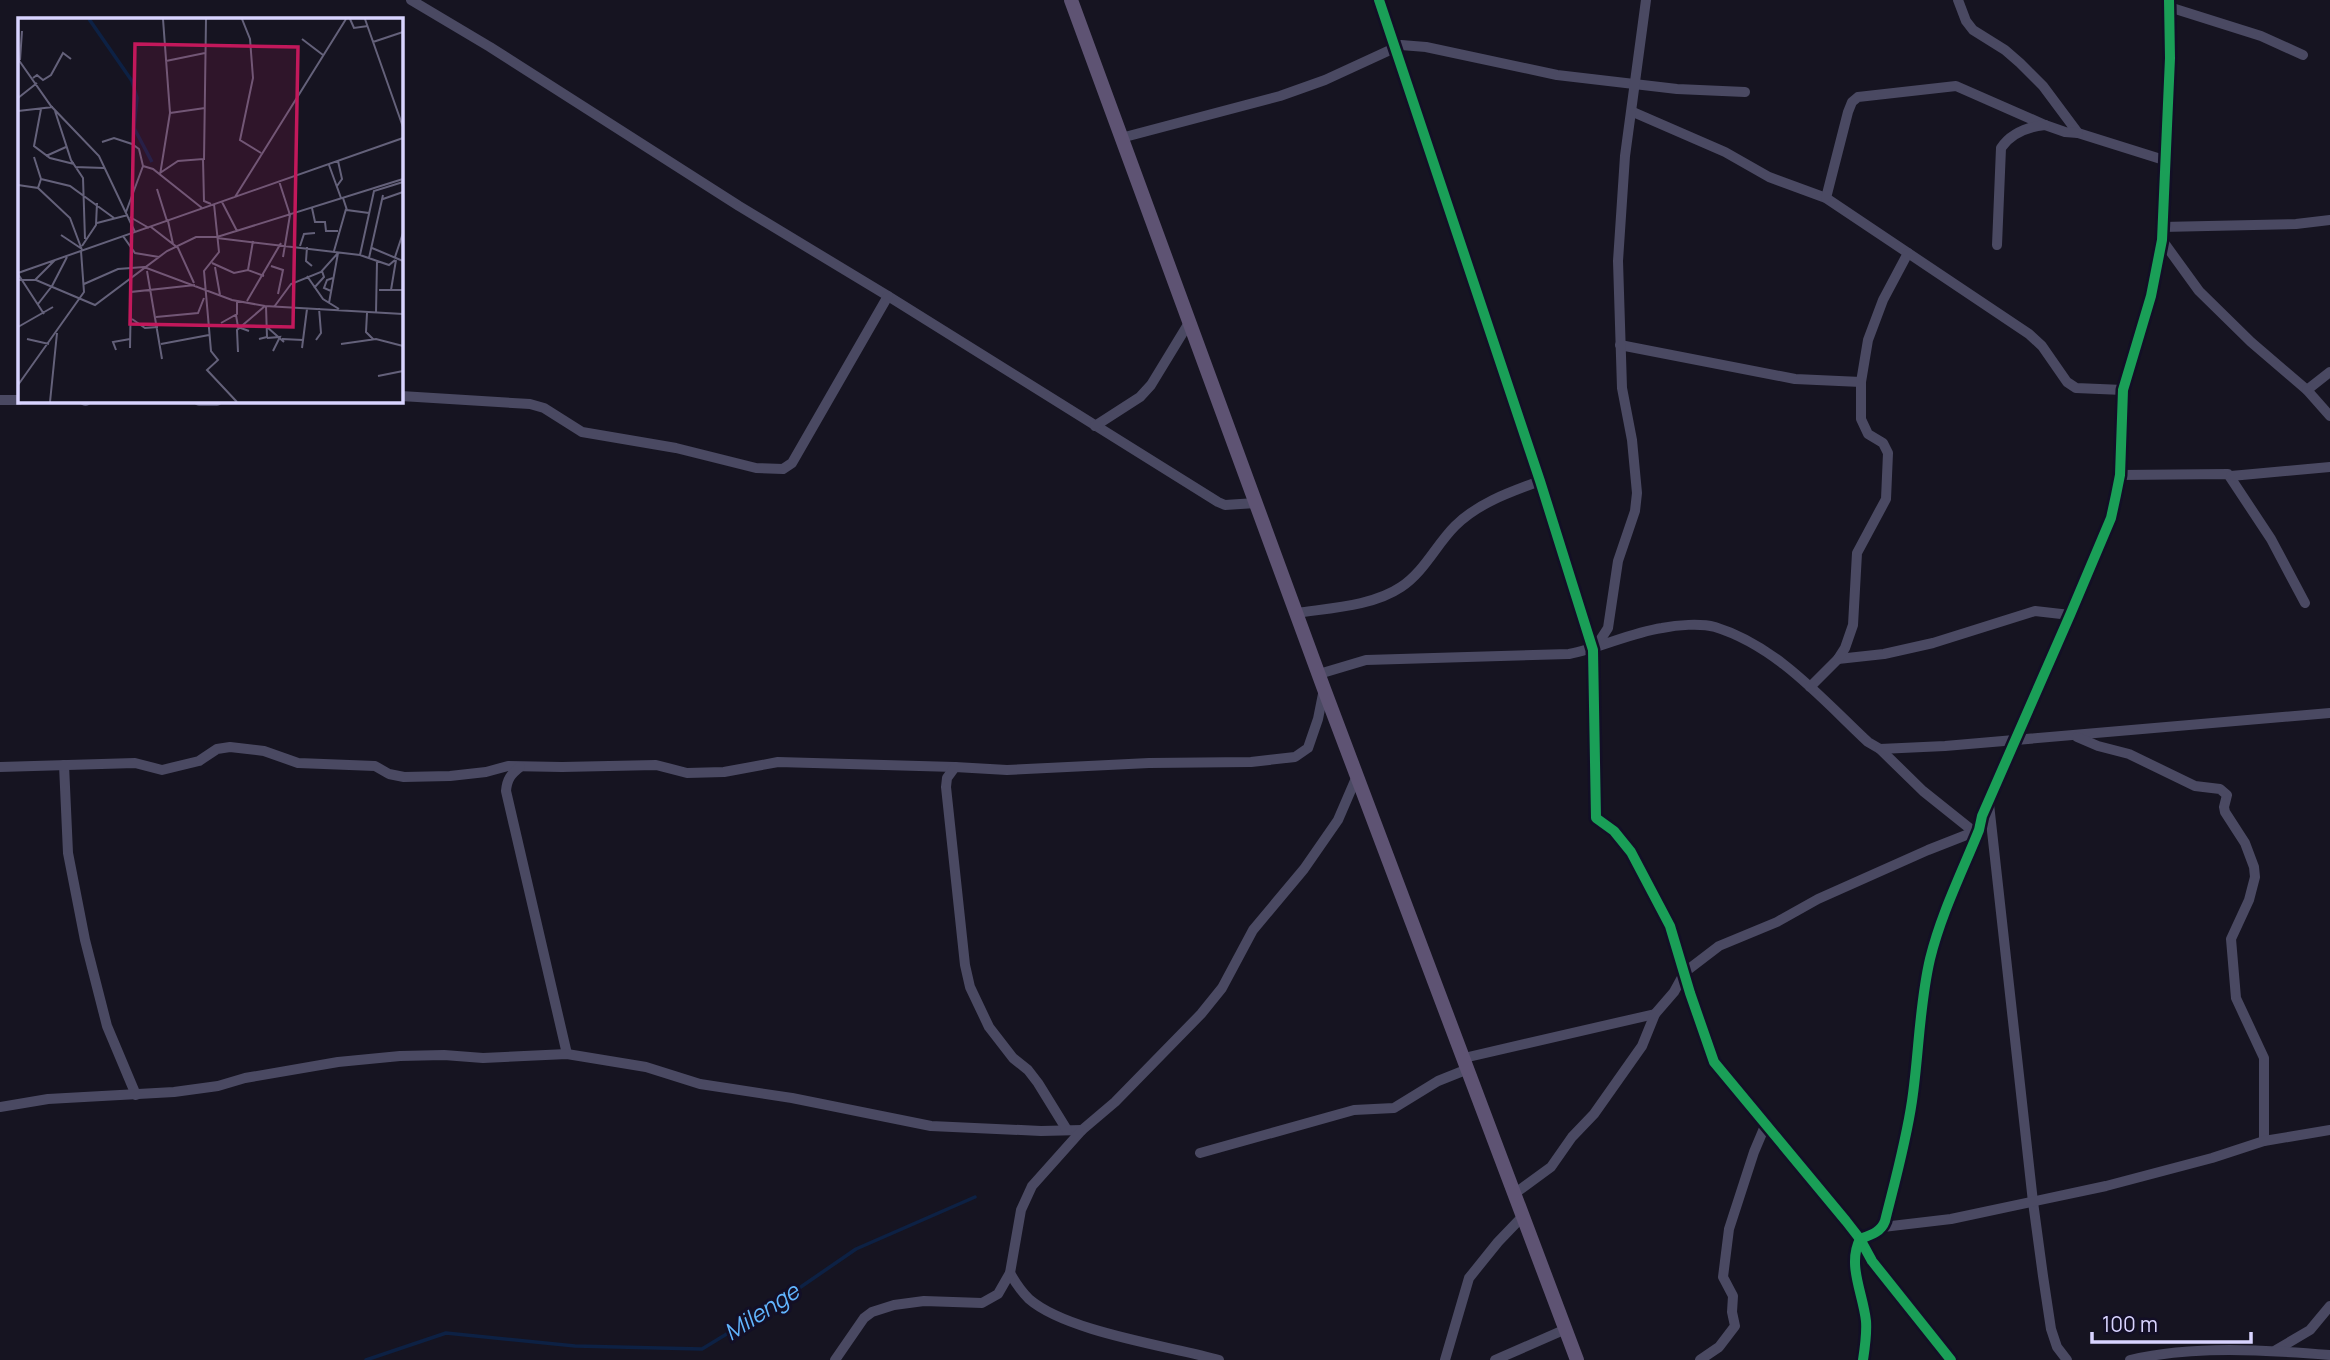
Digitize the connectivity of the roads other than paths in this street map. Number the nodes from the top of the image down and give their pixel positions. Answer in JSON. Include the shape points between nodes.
{"nodes":[{"id":1,"x":411,"y":0,"type":"edge"},
{"id":2,"x":1071,"y":0,"type":"edge"},
{"id":3,"x":1379,"y":0,"type":"edge"},
{"id":4,"x":1646,"y":0,"type":"edge"},
{"id":5,"x":1958,"y":0,"type":"edge"},
{"id":6,"x":2169,"y":4,"type":"edge"},
{"id":7,"x":1396,"y":49,"type":"junction"},
{"id":8,"x":2303,"y":55,"type":"dead end"},
{"id":9,"x":1634,"y":83,"type":"junction"},
{"id":10,"x":1745,"y":92,"type":"dead end"},
{"id":11,"x":1633,"y":112,"type":"junction"},
{"id":12,"x":2045,"y":125,"type":"junction"},
{"id":13,"x":2078,"y":133,"type":"junction"},
{"id":14,"x":1121,"y":138,"type":"junction"},
{"id":15,"x":2164,"y":160,"type":"junction"},
{"id":16,"x":1826,"y":198,"type":"junction"},
{"id":17,"x":2330,"y":220,"type":"edge"},
{"id":18,"x":2162,"y":227,"type":"junction"},
{"id":19,"x":2162,"y":240,"type":"junction"},
{"id":20,"x":1997,"y":244,"type":"dead end"},
{"id":21,"x":1908,"y":253,"type":"junction"},
{"id":22,"x":888,"y":296,"type":"junction"},
{"id":23,"x":1190,"y":321,"type":"junction"},
{"id":24,"x":1620,"y":345,"type":"junction"},
{"id":25,"x":2330,"y":372,"type":"edge"},
{"id":26,"x":1861,"y":382,"type":"junction"},
{"id":27,"x":2123,"y":390,"type":"junction"},
{"id":28,"x":2307,"y":390,"type":"junction"},
{"id":29,"x":402,"y":396,"type":"edge"},
{"id":30,"x":0,"y":400,"type":"edge"},
{"id":31,"x":18,"y":400,"type":"edge"},
{"id":32,"x":2330,"y":416,"type":"edge"},
{"id":33,"x":1095,"y":426,"type":"junction"},
{"id":34,"x":2330,"y":467,"type":"edge"},
{"id":35,"x":2120,"y":475,"type":"junction"},
{"id":36,"x":2231,"y":476,"type":"junction"},
{"id":37,"x":1541,"y":481,"type":"junction"},
{"id":38,"x":1256,"y":503,"type":"junction"},
{"id":39,"x":2305,"y":603,"type":"dead end"},
{"id":40,"x":1297,"y":613,"type":"junction"},
{"id":41,"x":2070,"y":615,"type":"junction"},
{"id":42,"x":1594,"y":650,"type":"junction"},
{"id":43,"x":1838,"y":659,"type":"junction"},
{"id":44,"x":1319,"y":674,"type":"junction"},
{"id":45,"x":1810,"y":687,"type":"junction"},
{"id":46,"x":1324,"y":689,"type":"junction"},
{"id":47,"x":2330,"y":713,"type":"edge"},
{"id":48,"x":2074,"y":735,"type":"junction"},
{"id":49,"x":2016,"y":740,"type":"junction"},
{"id":50,"x":1880,"y":749,"type":"junction"},
{"id":51,"x":64,"y":765,"type":"junction"},
{"id":52,"x":520,"y":767,"type":"junction"},
{"id":53,"x":955,"y":767,"type":"junction"},
{"id":54,"x":0,"y":768,"type":"edge"},
{"id":55,"x":1357,"y":776,"type":"junction"},
{"id":56,"x":1989,"y":804,"type":"junction"},
{"id":57,"x":1976,"y":830,"type":"junction"},
{"id":58,"x":1685,"y":972,"type":"junction"},
{"id":59,"x":1655,"y":1014,"type":"junction"},
{"id":60,"x":567,"y":1054,"type":"junction"},
{"id":61,"x":1466,"y":1063,"type":"junction"},
{"id":62,"x":136,"y":1095,"type":"junction"},
{"id":63,"x":0,"y":1107,"type":"edge"},
{"id":64,"x":1766,"y":1126,"type":"junction"},
{"id":65,"x":1067,"y":1130,"type":"junction"},
{"id":66,"x":1082,"y":1130,"type":"junction"},
{"id":67,"x":2330,"y":1130,"type":"edge"},
{"id":68,"x":2264,"y":1140,"type":"junction"},
{"id":69,"x":1200,"y":1153,"type":"dead end"},
{"id":70,"x":1514,"y":1194,"type":"junction"},
{"id":71,"x":2033,"y":1202,"type":"junction"},
{"id":72,"x":1523,"y":1216,"type":"junction"},
{"id":73,"x":1883,"y":1227,"type":"junction"},
{"id":74,"x":1860,"y":1239,"type":"junction"},
{"id":75,"x":1010,"y":1273,"type":"junction"},
{"id":76,"x":2330,"y":1306,"type":"edge"},
{"id":77,"x":1566,"y":1329,"type":"junction"},
{"id":78,"x":2273,"y":1351,"type":"junction"},
{"id":79,"x":2330,"y":1355,"type":"edge"},
{"id":80,"x":1207,"y":1358,"type":"edge"},
{"id":81,"x":835,"y":1360,"type":"edge"},
{"id":82,"x":1219,"y":1360,"type":"edge"},
{"id":83,"x":1445,"y":1360,"type":"edge"},
{"id":84,"x":1495,"y":1360,"type":"edge"},
{"id":85,"x":1577,"y":1360,"type":"edge"},
{"id":86,"x":1700,"y":1360,"type":"edge"},
{"id":87,"x":1863,"y":1360,"type":"edge"},
{"id":88,"x":1951,"y":1360,"type":"edge"},
{"id":89,"x":2067,"y":1360,"type":"edge"},
{"id":90,"x":2130,"y":1360,"type":"edge"}],
"edges":[{"from":1,"to":22,"type":"street"},
{"from":2,"to":14,"type":"main road"},
{"from":3,"to":7,"type":"street"},
{"from":4,"to":9,"type":"street"},
{"from":5,"to":13,"type":"street","via":[[1973,30],[2020,63]]},
{"from":6,"to":8,"type":"street"},
{"from":6,"to":15,"type":"street"},
{"from":7,"to":9,"type":"street","via":[[1426,47],[1558,75]]},
{"from":7,"to":14,"type":"street","via":[[1280,96]]},
{"from":7,"to":37,"type":"street"},
{"from":9,"to":10,"type":"street"},
{"from":9,"to":11,"type":"street"},
{"from":11,"to":16,"type":"street","via":[[1726,152],[1769,177]]},
{"from":11,"to":24,"type":"street","via":[[1625,156],[1618,261]]},
{"from":12,"to":13,"type":"street"},
{"from":12,"to":16,"type":"street","via":[[1956,86],[1858,97],[1848,112]]},
{"from":12,"to":20,"type":"street","via":[[2020,132],[2001,148]]},
{"from":13,"to":15,"type":"street"},
{"from":14,"to":23,"type":"main road"},
{"from":15,"to":18,"type":"street"},
{"from":16,"to":21,"type":"street"},
{"from":17,"to":18,"type":"street"},
{"from":18,"to":19,"type":"street"},
{"from":19,"to":27,"type":"street"},
{"from":19,"to":28,"type":"street","via":[[2199,292]]},
{"from":21,"to":26,"type":"street","via":[[1868,340]]},
{"from":21,"to":27,"type":"street","via":[[2029,334],[2067,383],[2076,388]]},
{"from":22,"to":29,"type":"street","via":[[792,463],[783,469],[756,468],[582,432],[530,404]]},
{"from":22,"to":33,"type":"street"},
{"from":23,"to":33,"type":"street","via":[[1152,386]]},
{"from":23,"to":38,"type":"main road"},
{"from":24,"to":26,"type":"street","via":[[1795,379]]},
{"from":24,"to":42,"type":"street","via":[[1637,493],[1618,561],[1608,628]]},
{"from":25,"to":28,"type":"street"},
{"from":26,"to":43,"type":"street","via":[[1861,419],[1868,434],[1883,443],[1888,453],[1886,499],[1857,553],[1853,625]]},
{"from":27,"to":35,"type":"street"},
{"from":28,"to":32,"type":"street"},
{"from":30,"to":31,"type":"street"},
{"from":33,"to":38,"type":"street","via":[[1218,502]]},
{"from":34,"to":36,"type":"street"},
{"from":35,"to":36,"type":"street","via":[[2222,472]]},
{"from":35,"to":41,"type":"street","via":[[2110,518]]},
{"from":36,"to":39,"type":"street"},
{"from":37,"to":40,"type":"street","via":[[1473,512],[1395,591]]},
{"from":37,"to":42,"type":"street"},
{"from":38,"to":40,"type":"main road"},
{"from":40,"to":44,"type":"main road"},
{"from":41,"to":43,"type":"street","via":[[2035,611],[1884,654]]},
{"from":41,"to":49,"type":"street"},
{"from":42,"to":44,"type":"street","via":[[1538,656],[1366,660]]},
{"from":42,"to":45,"type":"street","via":[[1635,633],[1713,626],[1766,650]]},
{"from":42,"to":58,"type":"street","via":[[1596,818],[1631,852],[1670,926]]},
{"from":43,"to":45,"type":"street"},
{"from":44,"to":46,"type":"main road"},
{"from":45,"to":50,"type":"street"},
{"from":46,"to":53,"type":"street","via":[[1308,748],[1295,757],[1007,770]]},
{"from":46,"to":55,"type":"main road"},
{"from":47,"to":48,"type":"street"},
{"from":48,"to":49,"type":"street"},
{"from":48,"to":68,"type":"street","via":[[2227,795],[2225,812],[2254,867],[2249,900],[2231,939],[2236,998],[2264,1058]]},
{"from":49,"to":50,"type":"street"},
{"from":49,"to":56,"type":"street"},
{"from":50,"to":57,"type":"street","via":[[1923,791]]},
{"from":51,"to":52,"type":"street","via":[[135,764],[162,770],[199,761],[217,749],[248,747],[291,762],[375,766],[404,777]]},
{"from":51,"to":54,"type":"street"},
{"from":51,"to":62,"type":"street","via":[[68,853],[85,940],[107,1026]]},
{"from":52,"to":53,"type":"street","via":[[656,765],[687,773],[778,762]]},
{"from":52,"to":60,"type":"street","via":[[511,774],[506,791]]},
{"from":53,"to":65,"type":"street","via":[[946,787],[970,987],[989,1027],[1038,1083]]},
{"from":55,"to":61,"type":"main road"},
{"from":55,"to":66,"type":"street","via":[[1338,820],[1253,930],[1222,988],[1115,1102]]},
{"from":56,"to":57,"type":"street"},
{"from":56,"to":71,"type":"street"},
{"from":57,"to":58,"type":"street","via":[[1719,946]]},
{"from":57,"to":73,"type":"street","via":[[1931,956],[1922,997],[1912,1103]]},
{"from":58,"to":59,"type":"street"},
{"from":58,"to":64,"type":"street","via":[[1714,1062]]},
{"from":59,"to":61,"type":"street"},
{"from":59,"to":70,"type":"street","via":[[1642,1046],[1594,1114],[1551,1167]]},
{"from":60,"to":62,"type":"street","via":[[366,1059],[245,1078],[218,1087]]},
{"from":60,"to":65,"type":"street","via":[[646,1068],[700,1084],[792,1097],[931,1126]]},
{"from":61,"to":69,"type":"street","via":[[1394,1108],[1354,1110]]},
{"from":61,"to":70,"type":"main road"},
{"from":62,"to":63,"type":"street","via":[[48,1099]]},
{"from":64,"to":74,"type":"street"},
{"from":64,"to":86,"type":"street","via":[[1729,1229],[1723,1276],[1732,1296],[1735,1326],[1719,1347]]},
{"from":65,"to":66,"type":"street"},
{"from":66,"to":75,"type":"street","via":[[1027,1195]]},
{"from":67,"to":68,"type":"street"},
{"from":68,"to":71,"type":"street","via":[[2120,1183]]},
{"from":70,"to":72,"type":"main road"},
{"from":71,"to":73,"type":"street"},
{"from":71,"to":89,"type":"street","via":[[2051,1329]]},
{"from":72,"to":77,"type":"main road"},
{"from":72,"to":83,"type":"street","via":[[1469,1278]]},
{"from":73,"to":74,"type":"street"},
{"from":74,"to":87,"type":"street","via":[[1854,1259],[1866,1322]]},
{"from":74,"to":88,"type":"street","via":[[1872,1261]]},
{"from":75,"to":80,"type":"street","via":[[1029,1299],[1058,1315]]},
{"from":75,"to":81,"type":"street","via":[[998,1294],[982,1303],[923,1301],[872,1312]]},
{"from":76,"to":78,"type":"street","via":[[2310,1330]]},
{"from":77,"to":84,"type":"street"},
{"from":77,"to":85,"type":"main road"},
{"from":78,"to":79,"type":"street"},
{"from":78,"to":90,"type":"street","via":[[2164,1353]]},
{"from":80,"to":82,"type":"street"}]}
